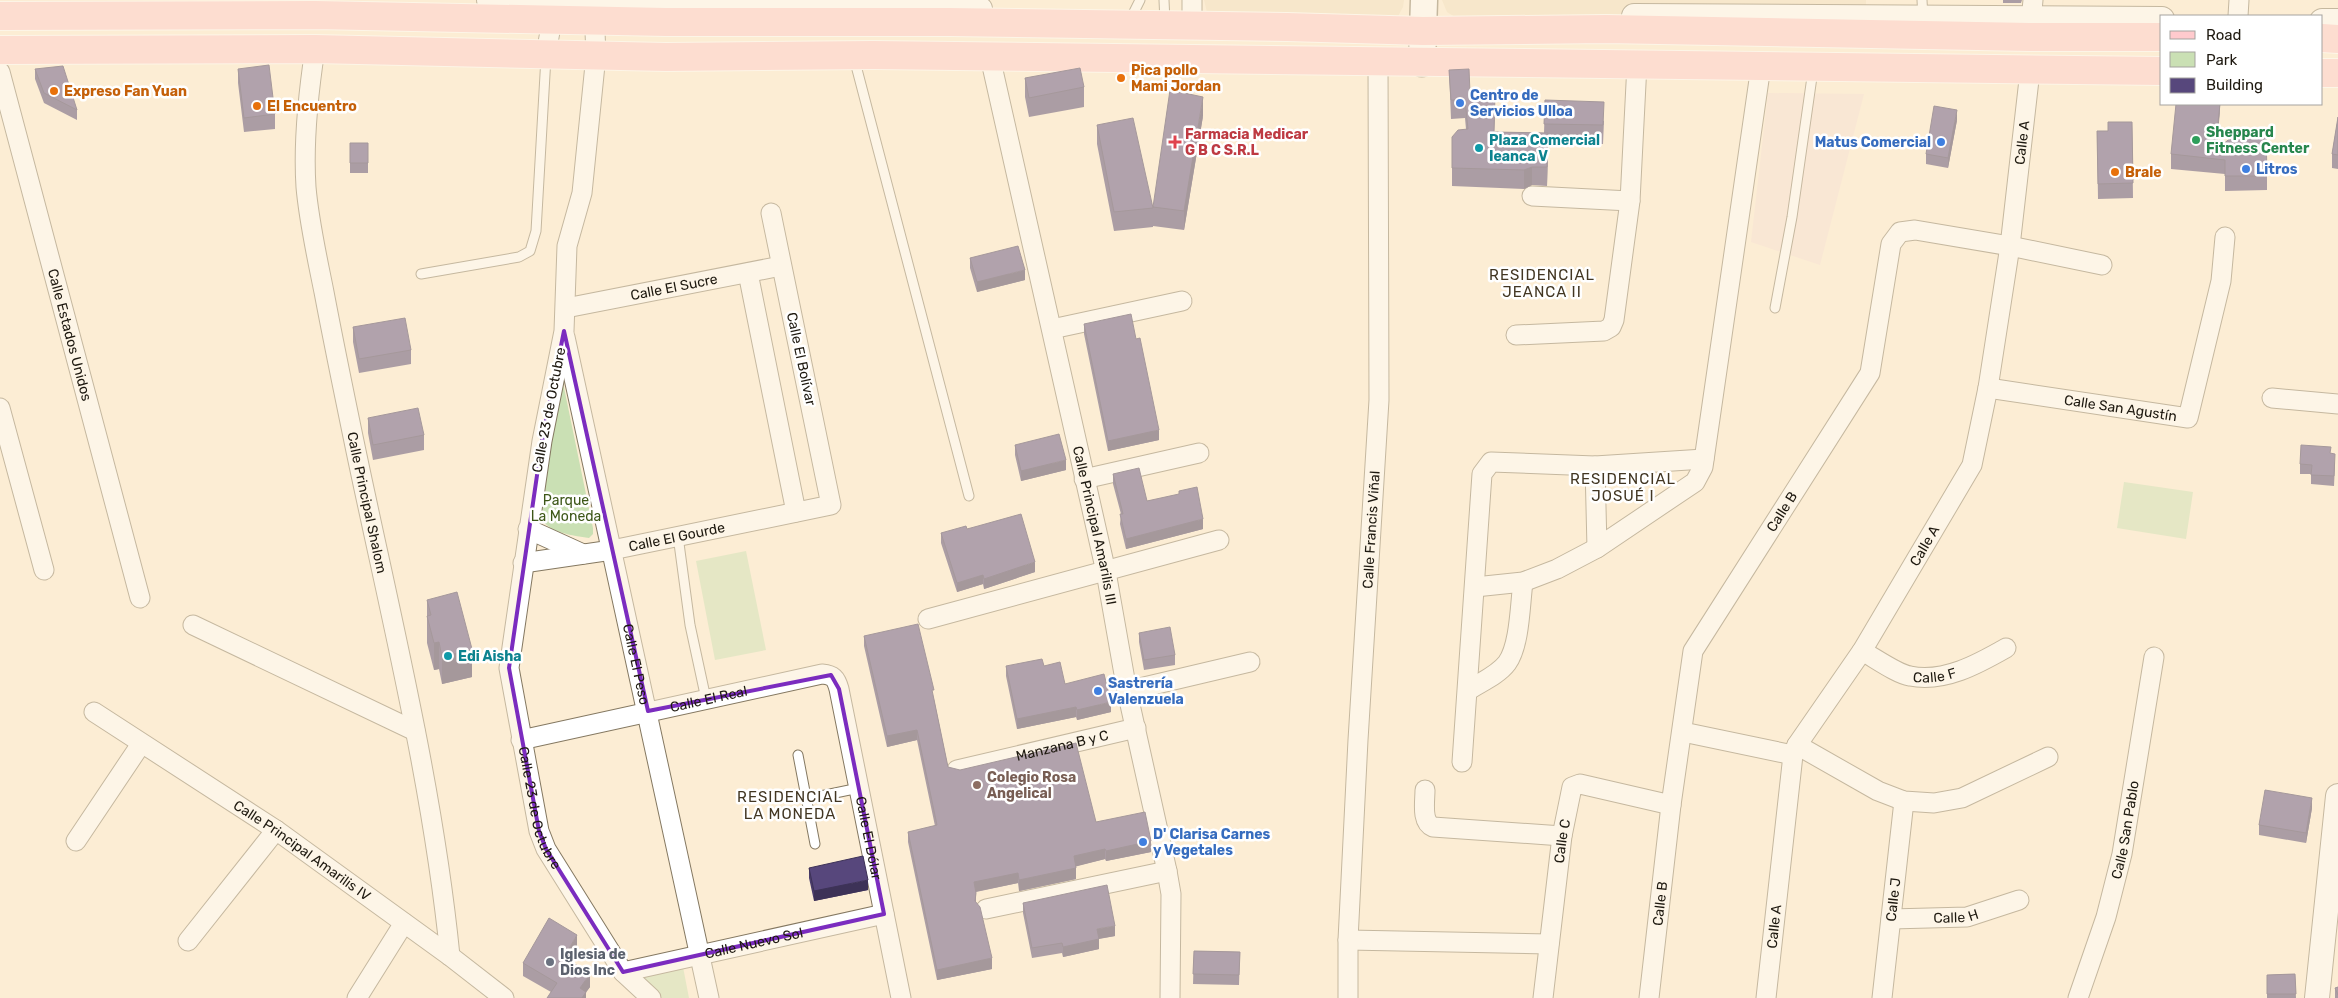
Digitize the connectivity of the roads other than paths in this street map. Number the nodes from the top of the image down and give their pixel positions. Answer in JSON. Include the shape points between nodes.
{"nodes":[{"id":1,"x":489,"y":0,"type":"edge"},
{"id":2,"x":2239,"y":0,"type":"edge"},
{"id":3,"x":521,"y":7,"type":"edge"},
{"id":4,"x":554,"y":7,"type":"edge"},
{"id":5,"x":1192,"y":8,"type":"edge"},
{"id":6,"x":854,"y":9,"type":"edge"},
{"id":7,"x":1922,"y":9,"type":"edge"},
{"id":8,"x":594,"y":10,"type":"edge"},
{"id":9,"x":1133,"y":13,"type":"edge"},
{"id":10,"x":1165,"y":13,"type":"edge"},
{"id":11,"x":2238,"y":15,"type":"edge"},
{"id":12,"x":0,"y":16,"type":"edge"},
{"id":13,"x":1424,"y":17,"type":"edge"},
{"id":14,"x":2031,"y":19,"type":"edge"},
{"id":15,"x":2160,"y":19,"type":"edge"},
{"id":16,"x":2323,"y":21,"type":"edge"},
{"id":17,"x":2338,"y":21,"type":"edge"},
{"id":18,"x":2160,"y":37,"type":"edge"},
{"id":19,"x":2323,"y":38,"type":"edge"},
{"id":20,"x":2338,"y":39,"type":"edge"},
{"id":21,"x":315,"y":49,"type":"junction"},
{"id":22,"x":0,"y":50,"type":"edge"},
{"id":23,"x":546,"y":54,"type":"junction"},
{"id":24,"x":596,"y":55,"type":"junction"},
{"id":25,"x":854,"y":55,"type":"junction"},
{"id":26,"x":990,"y":57,"type":"junction"},
{"id":27,"x":1378,"y":61,"type":"junction"},
{"id":28,"x":1422,"y":63,"type":"junction"},
{"id":29,"x":1636,"y":64,"type":"junction"},
{"id":30,"x":1761,"y":66,"type":"junction"},
{"id":31,"x":1814,"y":67,"type":"junction"},
{"id":32,"x":2030,"y":71,"type":"junction"},
{"id":33,"x":2160,"y":71,"type":"edge"},
{"id":34,"x":0,"y":72,"type":"edge"},
{"id":35,"x":2323,"y":73,"type":"edge"},
{"id":36,"x":2338,"y":73,"type":"edge"},
{"id":37,"x":1532,"y":196,"type":"dead end"},
{"id":38,"x":1630,"y":201,"type":"junction"},
{"id":39,"x":772,"y":213,"type":"dead end"},
{"id":40,"x":2224,"y":237,"type":"dead end"},
{"id":41,"x":2010,"y":246,"type":"junction"},
{"id":42,"x":2102,"y":265,"type":"dead end"},
{"id":43,"x":782,"y":266,"type":"junction"},
{"id":44,"x":748,"y":273,"type":"junction"},
{"id":45,"x":421,"y":274,"type":"dead end"},
{"id":46,"x":1182,"y":301,"type":"dead end"},
{"id":47,"x":566,"y":308,"type":"junction"},
{"id":48,"x":1775,"y":308,"type":"dead end"},
{"id":49,"x":1052,"y":329,"type":"junction"},
{"id":50,"x":564,"y":331,"type":"junction"},
{"id":51,"x":1516,"y":334,"type":"dead end"},
{"id":52,"x":1988,"y":388,"type":"junction"},
{"id":53,"x":2272,"y":398,"type":"dead end"},
{"id":54,"x":2338,"y":404,"type":"edge"},
{"id":55,"x":0,"y":408,"type":"edge"},
{"id":56,"x":1199,"y":453,"type":"dead end"},
{"id":57,"x":1704,"y":459,"type":"junction"},
{"id":58,"x":1594,"y":466,"type":"junction"},
{"id":59,"x":1084,"y":478,"type":"junction"},
{"id":60,"x":969,"y":496,"type":"dead end"},
{"id":61,"x":831,"y":505,"type":"joint"},
{"id":62,"x":796,"y":512,"type":"junction"},
{"id":63,"x":528,"y":529,"type":"junction"},
{"id":64,"x":678,"y":536,"type":"junction"},
{"id":65,"x":1219,"y":540,"type":"dead end"},
{"id":66,"x":1597,"y":548,"type":"junction"},
{"id":67,"x":612,"y":550,"type":"junction"},
{"id":68,"x":584,"y":554,"type":"junction"},
{"id":69,"x":523,"y":563,"type":"junction"},
{"id":70,"x":44,"y":570,"type":"dead end"},
{"id":71,"x":1106,"y":572,"type":"junction"},
{"id":72,"x":1523,"y":582,"type":"junction"},
{"id":73,"x":1474,"y":587,"type":"junction"},
{"id":74,"x":140,"y":598,"type":"dead end"},
{"id":75,"x":928,"y":618,"type":"dead end"},
{"id":76,"x":193,"y":625,"type":"dead end"},
{"id":77,"x":2006,"y":648,"type":"dead end"},
{"id":78,"x":1862,"y":651,"type":"junction"},
{"id":79,"x":2154,"y":657,"type":"dead end"},
{"id":80,"x":1250,"y":662,"type":"dead end"},
{"id":81,"x":836,"y":679,"type":"joint"},
{"id":82,"x":1469,"y":690,"type":"junction"},
{"id":83,"x":1127,"y":691,"type":"junction"},
{"id":84,"x":706,"y":699,"type":"junction"},
{"id":85,"x":648,"y":711,"type":"junction"},
{"id":86,"x":94,"y":712,"type":"dead end"},
{"id":87,"x":1136,"y":728,"type":"junction"},
{"id":88,"x":415,"y":731,"type":"junction"},
{"id":89,"x":1683,"y":732,"type":"junction"},
{"id":90,"x":522,"y":740,"type":"junction"},
{"id":91,"x":141,"y":744,"type":"junction"},
{"id":92,"x":1795,"y":750,"type":"junction"},
{"id":93,"x":798,"y":755,"type":"dead end"},
{"id":94,"x":2048,"y":757,"type":"dead end"},
{"id":95,"x":1462,"y":762,"type":"dead end"},
{"id":96,"x":957,"y":770,"type":"edge"},
{"id":97,"x":859,"y":788,"type":"junction"},
{"id":98,"x":1425,"y":790,"type":"dead end"},
{"id":99,"x":2338,"y":796,"type":"edge"},
{"id":100,"x":806,"y":799,"type":"junction"},
{"id":101,"x":1904,"y":801,"type":"junction"},
{"id":102,"x":1671,"y":805,"type":"junction"},
{"id":103,"x":276,"y":830,"type":"junction"},
{"id":104,"x":1562,"y":836,"type":"junction"},
{"id":105,"x":76,"y":842,"type":"dead end"},
{"id":106,"x":815,"y":844,"type":"dead end"},
{"id":107,"x":1167,"y":871,"type":"junction"},
{"id":108,"x":2018,"y":900,"type":"dead end"},
{"id":109,"x":986,"y":909,"type":"dead end"},
{"id":110,"x":884,"y":914,"type":"junction"},
{"id":111,"x":1891,"y":919,"type":"junction"},
{"id":112,"x":404,"y":923,"type":"junction"},
{"id":113,"x":1348,"y":940,"type":"junction"},
{"id":114,"x":188,"y":941,"type":"dead end"},
{"id":115,"x":1549,"y":944,"type":"junction"},
{"id":116,"x":701,"y":955,"type":"junction"},
{"id":117,"x":450,"y":956,"type":"junction"},
{"id":118,"x":623,"y":972,"type":"junction"},
{"id":119,"x":357,"y":998,"type":"edge"},
{"id":120,"x":504,"y":998,"type":"edge"},
{"id":121,"x":651,"y":998,"type":"edge"},
{"id":122,"x":710,"y":998,"type":"edge"},
{"id":123,"x":901,"y":998,"type":"edge"},
{"id":124,"x":1170,"y":998,"type":"edge"},
{"id":125,"x":1348,"y":998,"type":"edge"},
{"id":126,"x":1543,"y":998,"type":"edge"},
{"id":127,"x":1649,"y":998,"type":"edge"},
{"id":128,"x":1766,"y":998,"type":"edge"},
{"id":129,"x":1882,"y":998,"type":"edge"},
{"id":130,"x":2078,"y":998,"type":"edge"},
{"id":131,"x":2317,"y":998,"type":"edge"}],
"edges":[{"from":1,"to":3,"type":"street"},
{"from":2,"to":11,"type":"street"},
{"from":3,"to":4,"type":"main road"},
{"from":3,"to":12,"type":"main road","via":[[431,13]]},
{"from":4,"to":8,"type":"main road"},
{"from":4,"to":23,"type":"street"},
{"from":5,"to":10,"type":"street"},
{"from":5,"to":13,"type":"street"},
{"from":6,"to":8,"type":"main road"},
{"from":6,"to":9,"type":"main road"},
{"from":7,"to":13,"type":"street"},
{"from":7,"to":14,"type":"street"},
{"from":8,"to":24,"type":"street","name":"Calle 23 de Octubre"},
{"from":9,"to":10,"type":"main road"},
{"from":10,"to":13,"type":"main road"},
{"from":13,"to":14,"type":"main road","via":[[1606,29]]},
{"from":13,"to":28,"type":"main road"},
{"from":14,"to":15,"type":"street"},
{"from":14,"to":18,"type":"main road"},
{"from":16,"to":17,"type":"street"},
{"from":19,"to":20,"type":"main road"},
{"from":21,"to":22,"type":"main road"},
{"from":21,"to":23,"type":"main road"},
{"from":21,"to":88,"type":"street","name":"Calle Principal Shalom","via":[[306,139],[306,187],[311,228]]},
{"from":23,"to":24,"type":"main road"},
{"from":23,"to":45,"type":"lane","via":[[536,231],[530,250],[520,257]]},
{"from":24,"to":25,"type":"main road"},
{"from":24,"to":47,"type":"street","name":"Calle 23 de Octubre","via":[[582,193],[568,246]]},
{"from":25,"to":26,"type":"main road"},
{"from":25,"to":60,"type":"lane"},
{"from":26,"to":27,"type":"main road"},
{"from":26,"to":49,"type":"street","name":"Calle Principal Amarilis III"},
{"from":27,"to":28,"type":"main road"},
{"from":27,"to":113,"type":"street","name":"Calle Francis Viñal","via":[[1379,400]]},
{"from":28,"to":29,"type":"main road"},
{"from":29,"to":30,"type":"main road"},
{"from":29,"to":38,"type":"street"},
{"from":30,"to":31,"type":"main road"},
{"from":30,"to":57,"type":"street"},
{"from":31,"to":32,"type":"main road"},
{"from":31,"to":48,"type":"lane"},
{"from":32,"to":33,"type":"main road"},
{"from":32,"to":41,"type":"street","name":"Calle A"},
{"from":34,"to":74,"type":"street","name":"Calle Estados Unidos"},
{"from":35,"to":36,"type":"main road"},
{"from":37,"to":38,"type":"street"},
{"from":38,"to":51,"type":"street","via":[[1611,327],[1604,331]]},
{"from":39,"to":43,"type":"street","name":"Calle El Bolívar"},
{"from":40,"to":52,"type":"street","name":"Calle San Agustín","via":[[2221,281],[2188,418]]},
{"from":41,"to":42,"type":"street","name":"Calle B"},
{"from":41,"to":52,"type":"street","name":"Calle A"},
{"from":41,"to":89,"type":"street","name":"Calle B","via":[[1915,230],[1900,232],[1891,244],[1870,373],[1693,651]]},
{"from":43,"to":44,"type":"street","name":"Calle El Sucre"},
{"from":43,"to":61,"type":"street","name":"Calle El Bolívar"},
{"from":44,"to":47,"type":"street","name":"Calle El Sucre"},
{"from":44,"to":62,"type":"street"},
{"from":46,"to":49,"type":"street"},
{"from":47,"to":50,"type":"street","name":"Calle 23 de Octubre"},
{"from":49,"to":59,"type":"street","name":"Calle Principal Amarilis III"},
{"from":50,"to":63,"type":"street","name":"Calle 23 de Octubre"},
{"from":50,"to":67,"type":"street","name":"Calle El Peso"},
{"from":52,"to":78,"type":"street","name":"Calle A","via":[[1972,465]]},
{"from":53,"to":54,"type":"street"},
{"from":55,"to":70,"type":"street"},
{"from":56,"to":59,"type":"street"},
{"from":57,"to":58,"type":"street"},
{"from":57,"to":66,"type":"street","via":[[1695,482]]},
{"from":58,"to":66,"type":"street"},
{"from":58,"to":73,"type":"street","via":[[1491,462],[1482,474]]},
{"from":59,"to":71,"type":"street","name":"Calle Principal Amarilis III"},
{"from":61,"to":62,"type":"street","name":"Calle El Gourde"},
{"from":62,"to":64,"type":"street","name":"Calle El Gourde"},
{"from":63,"to":68,"type":"street"},
{"from":63,"to":69,"type":"street","name":"Calle 23 de Octubre"},
{"from":64,"to":67,"type":"street","name":"Calle El Gourde"},
{"from":64,"to":84,"type":"lane","via":[[690,625]]},
{"from":65,"to":71,"type":"street"},
{"from":66,"to":72,"type":"street"},
{"from":67,"to":68,"type":"street","name":"Calle El Gourde"},
{"from":67,"to":85,"type":"street","name":"Calle El Peso"},
{"from":68,"to":69,"type":"street","name":"Calle El Gourde"},
{"from":69,"to":90,"type":"street","name":"Calle 23 de Octubre","via":[[509,668]]},
{"from":71,"to":75,"type":"street"},
{"from":71,"to":83,"type":"street","name":"Calle Principal Amarilis III"},
{"from":72,"to":73,"type":"street"},
{"from":72,"to":82,"type":"street","via":[[1514,648],[1508,662]]},
{"from":73,"to":82,"type":"street"},
{"from":76,"to":88,"type":"street"},
{"from":77,"to":78,"type":"street","name":"Calle F","via":[[1954,673],[1933,677],[1909,676]]},
{"from":78,"to":92,"type":"street","name":"Calle A"},
{"from":79,"to":130,"type":"street","name":"Calle San Pablo","via":[[2122,854],[2106,917]]},
{"from":80,"to":83,"type":"street"},
{"from":81,"to":84,"type":"street","name":"Calle El Real","via":[[822,674]]},
{"from":81,"to":97,"type":"street","name":"Calle El Dólar"},
{"from":82,"to":95,"type":"street"},
{"from":83,"to":87,"type":"street","name":"Calle Principal Amarilis III"},
{"from":84,"to":85,"type":"street","name":"Calle El Real"},
{"from":85,"to":90,"type":"street","name":"Calle El Real"},
{"from":85,"to":116,"type":"street","name":"Calle El Peso"},
{"from":86,"to":91,"type":"street","name":"Calle Principal Amarilis IV"},
{"from":87,"to":96,"type":"street","name":"Manzana B y C"},
{"from":87,"to":107,"type":"street","name":"Calle Principal Amarilis III"},
{"from":88,"to":117,"type":"street","name":"Calle Principal Shalom","via":[[443,884]]},
{"from":89,"to":92,"type":"street"},
{"from":89,"to":102,"type":"street","name":"Calle B"},
{"from":90,"to":118,"type":"street","name":"Calle 23 de Octubre","via":[[539,831],[546,849]]},
{"from":91,"to":103,"type":"street","name":"Calle Principal Amarilis IV"},
{"from":91,"to":105,"type":"street"},
{"from":92,"to":101,"type":"street"},
{"from":92,"to":128,"type":"street","name":"Calle A"},
{"from":93,"to":100,"type":"lane"},
{"from":94,"to":101,"type":"street","via":[[1962,798],[1934,803]]},
{"from":97,"to":100,"type":"lane"},
{"from":97,"to":110,"type":"street","name":"Calle El Dólar"},
{"from":98,"to":104,"type":"street","via":[[1425,820],[1433,828]]},
{"from":99,"to":131,"type":"street"},
{"from":100,"to":106,"type":"lane"},
{"from":101,"to":111,"type":"street","name":"Calle J"},
{"from":102,"to":104,"type":"street","name":"Calle C","via":[[1580,784],[1572,787]]},
{"from":102,"to":127,"type":"street","name":"Calle B"},
{"from":103,"to":112,"type":"street","name":"Calle Principal Amarilis IV"},
{"from":103,"to":114,"type":"street"},
{"from":104,"to":115,"type":"street","name":"Calle C"},
{"from":107,"to":109,"type":"street"},
{"from":107,"to":124,"type":"street","name":"Calle Principal Amarilis III","via":[[1171,894]]},
{"from":108,"to":111,"type":"street","name":"Calle H","via":[[1967,917]]},
{"from":110,"to":116,"type":"street","name":"Calle Nuevo Sol"},
{"from":110,"to":123,"type":"street","name":"Calle El Dólar"},
{"from":111,"to":129,"type":"street","name":"Calle J"},
{"from":112,"to":117,"type":"street","name":"Calle Principal Amarilis IV"},
{"from":112,"to":119,"type":"street"},
{"from":113,"to":115,"type":"street"},
{"from":113,"to":125,"type":"street","name":"Calle Francis Viñal"},
{"from":115,"to":126,"type":"street","name":"Calle C"},
{"from":116,"to":118,"type":"street","name":"Calle Nuevo Sol"},
{"from":116,"to":122,"type":"street","name":"Calle El Peso"},
{"from":117,"to":120,"type":"street","name":"Calle Principal Amarilis IV"},
{"from":118,"to":121,"type":"street","name":"Calle 23 de Octubre"}]}
